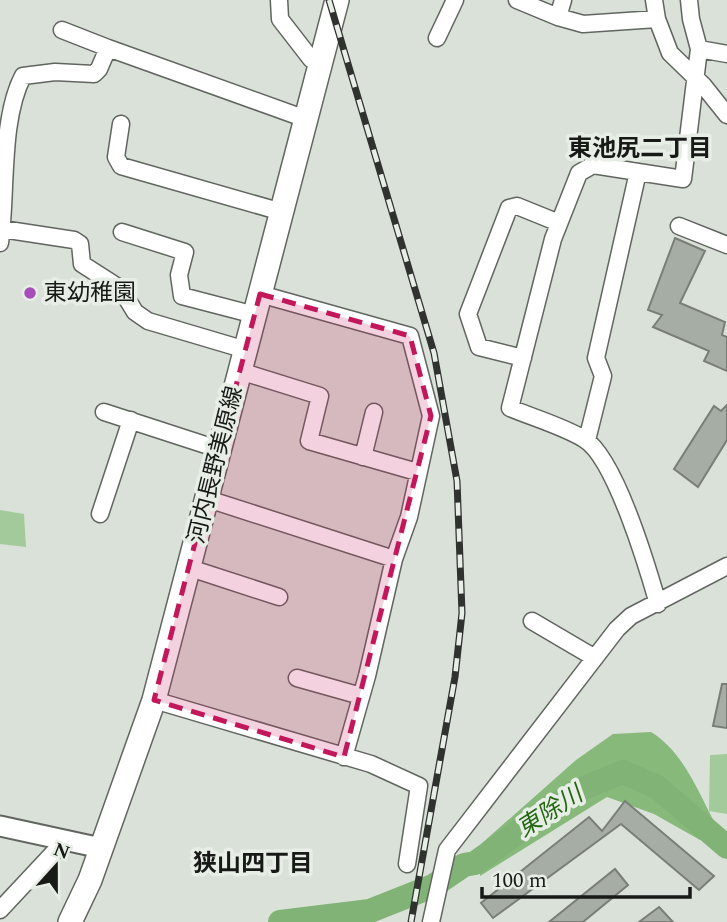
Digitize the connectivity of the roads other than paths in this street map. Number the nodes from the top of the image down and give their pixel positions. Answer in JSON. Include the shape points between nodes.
{"nodes":[{"id":1,"x":279,"y":0,"type":"edge"},
{"id":2,"x":337,"y":0,"type":"edge"},
{"id":3,"x":455,"y":0,"type":"edge"},
{"id":4,"x":517,"y":0,"type":"edge"},
{"id":5,"x":563,"y":0,"type":"edge"},
{"id":6,"x":654,"y":0,"type":"edge"},
{"id":7,"x":689,"y":0,"type":"edge"},
{"id":8,"x":558,"y":18,"type":"junction"},
{"id":9,"x":657,"y":19,"type":"junction"},
{"id":10,"x":62,"y":30,"type":"dead end"},
{"id":11,"x":437,"y":37,"type":"dead end"},
{"id":12,"x":108,"y":48,"type":"junction"},
{"id":13,"x":699,"y":49,"type":"junction"},
{"id":14,"x":727,"y":54,"type":"edge"},
{"id":15,"x":321,"y":62,"type":"junction"},
{"id":16,"x":696,"y":78,"type":"junction"},
{"id":17,"x":727,"y":115,"type":"edge"},
{"id":18,"x":306,"y":119,"type":"junction"},
{"id":19,"x":121,"y":124,"type":"dead end"},
{"id":20,"x":638,"y":172,"type":"junction"},
{"id":21,"x":2,"y":178,"type":"edge"},
{"id":22,"x":282,"y":212,"type":"junction"},
{"id":23,"x":559,"y":223,"type":"junction"},
{"id":24,"x":679,"y":226,"type":"dead end"},
{"id":25,"x":122,"y":232,"type":"dead end"},
{"id":26,"x":1,"y":236,"type":"edge"},
{"id":27,"x":727,"y":245,"type":"edge"},
{"id":28,"x":257,"y":304,"type":"junction"},
{"id":29,"x":523,"y":358,"type":"junction"},
{"id":30,"x":243,"y":361,"type":"junction"},
{"id":31,"x":104,"y":412,"type":"dead end"},
{"id":32,"x":374,"y":412,"type":"dead end"},
{"id":33,"x":131,"y":420,"type":"junction"},
{"id":34,"x":587,"y":440,"type":"junction"},
{"id":35,"x":221,"y":450,"type":"junction"},
{"id":36,"x":363,"y":457,"type":"junction"},
{"id":37,"x":417,"y":472,"type":"junction"},
{"id":38,"x":208,"y":499,"type":"junction"},
{"id":39,"x":100,"y":514,"type":"dead end"},
{"id":40,"x":394,"y":559,"type":"junction"},
{"id":41,"x":727,"y":566,"type":"edge"},
{"id":42,"x":190,"y":568,"type":"junction"},
{"id":43,"x":279,"y":597,"type":"dead end"},
{"id":44,"x":658,"y":604,"type":"junction"},
{"id":45,"x":532,"y":621,"type":"dead end"},
{"id":46,"x":595,"y":658,"type":"junction"},
{"id":47,"x":298,"y":678,"type":"dead end"},
{"id":48,"x":361,"y":696,"type":"junction"},
{"id":49,"x":154,"y":700,"type":"junction"},
{"id":50,"x":344,"y":757,"type":"junction"},
{"id":51,"x":0,"y":826,"type":"edge"},
{"id":52,"x":58,"y":840,"type":"junction"},
{"id":53,"x":101,"y":848,"type":"junction"},
{"id":54,"x":407,"y":864,"type":"dead end"},
{"id":55,"x":0,"y":910,"type":"edge"},
{"id":56,"x":70,"y":922,"type":"edge"},
{"id":57,"x":431,"y":922,"type":"edge"}],
"edges":[{"from":1,"to":15,"type":"street","via":[[280,19],[311,59]]},
{"from":2,"to":15,"type":"main road","name":"河内長野美原線"},
{"from":3,"to":11,"type":"street"},
{"from":4,"to":8,"type":"street"},
{"from":5,"to":8,"type":"street"},
{"from":6,"to":9,"type":"street"},
{"from":7,"to":13,"type":"street"},
{"from":8,"to":9,"type":"street","via":[[583,24]]},
{"from":9,"to":16,"type":"street","via":[[670,53]]},
{"from":10,"to":12,"type":"street"},
{"from":12,"to":18,"type":"street"},
{"from":12,"to":21,"type":"street","via":[[93,74],[23,76],[15,96]]},
{"from":13,"to":14,"type":"street"},
{"from":13,"to":16,"type":"street"},
{"from":15,"to":18,"type":"main road","name":"河内長野美原線"},
{"from":16,"to":17,"type":"street"},
{"from":16,"to":20,"type":"street","via":[[683,179]]},
{"from":18,"to":22,"type":"main road","name":"河内長野美原線"},
{"from":19,"to":22,"type":"street","via":[[116,156],[121,166]]},
{"from":20,"to":23,"type":"street","via":[[593,165],[579,173]]},
{"from":20,"to":34,"type":"street","via":[[596,358],[603,376]]},
{"from":21,"to":26,"type":"street"},
{"from":22,"to":28,"type":"main road","name":"河内長野美原線"},
{"from":23,"to":29,"type":"street"},
{"from":23,"to":29,"type":"street","via":[[517,206],[509,208],[468,314],[479,348]]},
{"from":24,"to":27,"type":"street"},
{"from":25,"to":28,"type":"street","via":[[185,252],[179,275],[182,296]]},
{"from":26,"to":30,"type":"street","via":[[74,240],[80,244],[82,264],[121,289],[135,312]]},
{"from":28,"to":30,"type":"main road","name":"河内長野美原線"},
{"from":28,"to":37,"type":"street","via":[[410,335],[431,416]]},
{"from":29,"to":34,"type":"street","via":[[510,408]]},
{"from":30,"to":35,"type":"main road","name":"河内長野美原線"},
{"from":30,"to":36,"type":"street","via":[[320,396],[309,441]]},
{"from":31,"to":33,"type":"street"},
{"from":32,"to":36,"type":"street"},
{"from":33,"to":35,"type":"street"},
{"from":33,"to":39,"type":"street"},
{"from":34,"to":44,"type":"street","via":[[610,472],[640,541]]},
{"from":35,"to":38,"type":"main road","name":"河内長野美原線"},
{"from":36,"to":37,"type":"street"},
{"from":37,"to":40,"type":"street","via":[[409,517]]},
{"from":38,"to":40,"type":"street"},
{"from":38,"to":42,"type":"main road","name":"河内長野美原線"},
{"from":40,"to":48,"type":"street"},
{"from":41,"to":44,"type":"street"},
{"from":42,"to":43,"type":"street"},
{"from":42,"to":49,"type":"main road","name":"河内長野美原線"},
{"from":44,"to":46,"type":"street","via":[[623,622]]},
{"from":45,"to":46,"type":"street"},
{"from":46,"to":57,"type":"street","via":[[452,844]]},
{"from":47,"to":48,"type":"street"},
{"from":48,"to":50,"type":"street"},
{"from":49,"to":50,"type":"street"},
{"from":49,"to":53,"type":"main road","name":"河内長野美原線"},
{"from":50,"to":54,"type":"street","via":[[419,786]]},
{"from":51,"to":52,"type":"street"},
{"from":52,"to":53,"type":"street"},
{"from":52,"to":55,"type":"street","via":[[57,849]]},
{"from":53,"to":56,"type":"main road","name":"河内長野美原線"}]}
